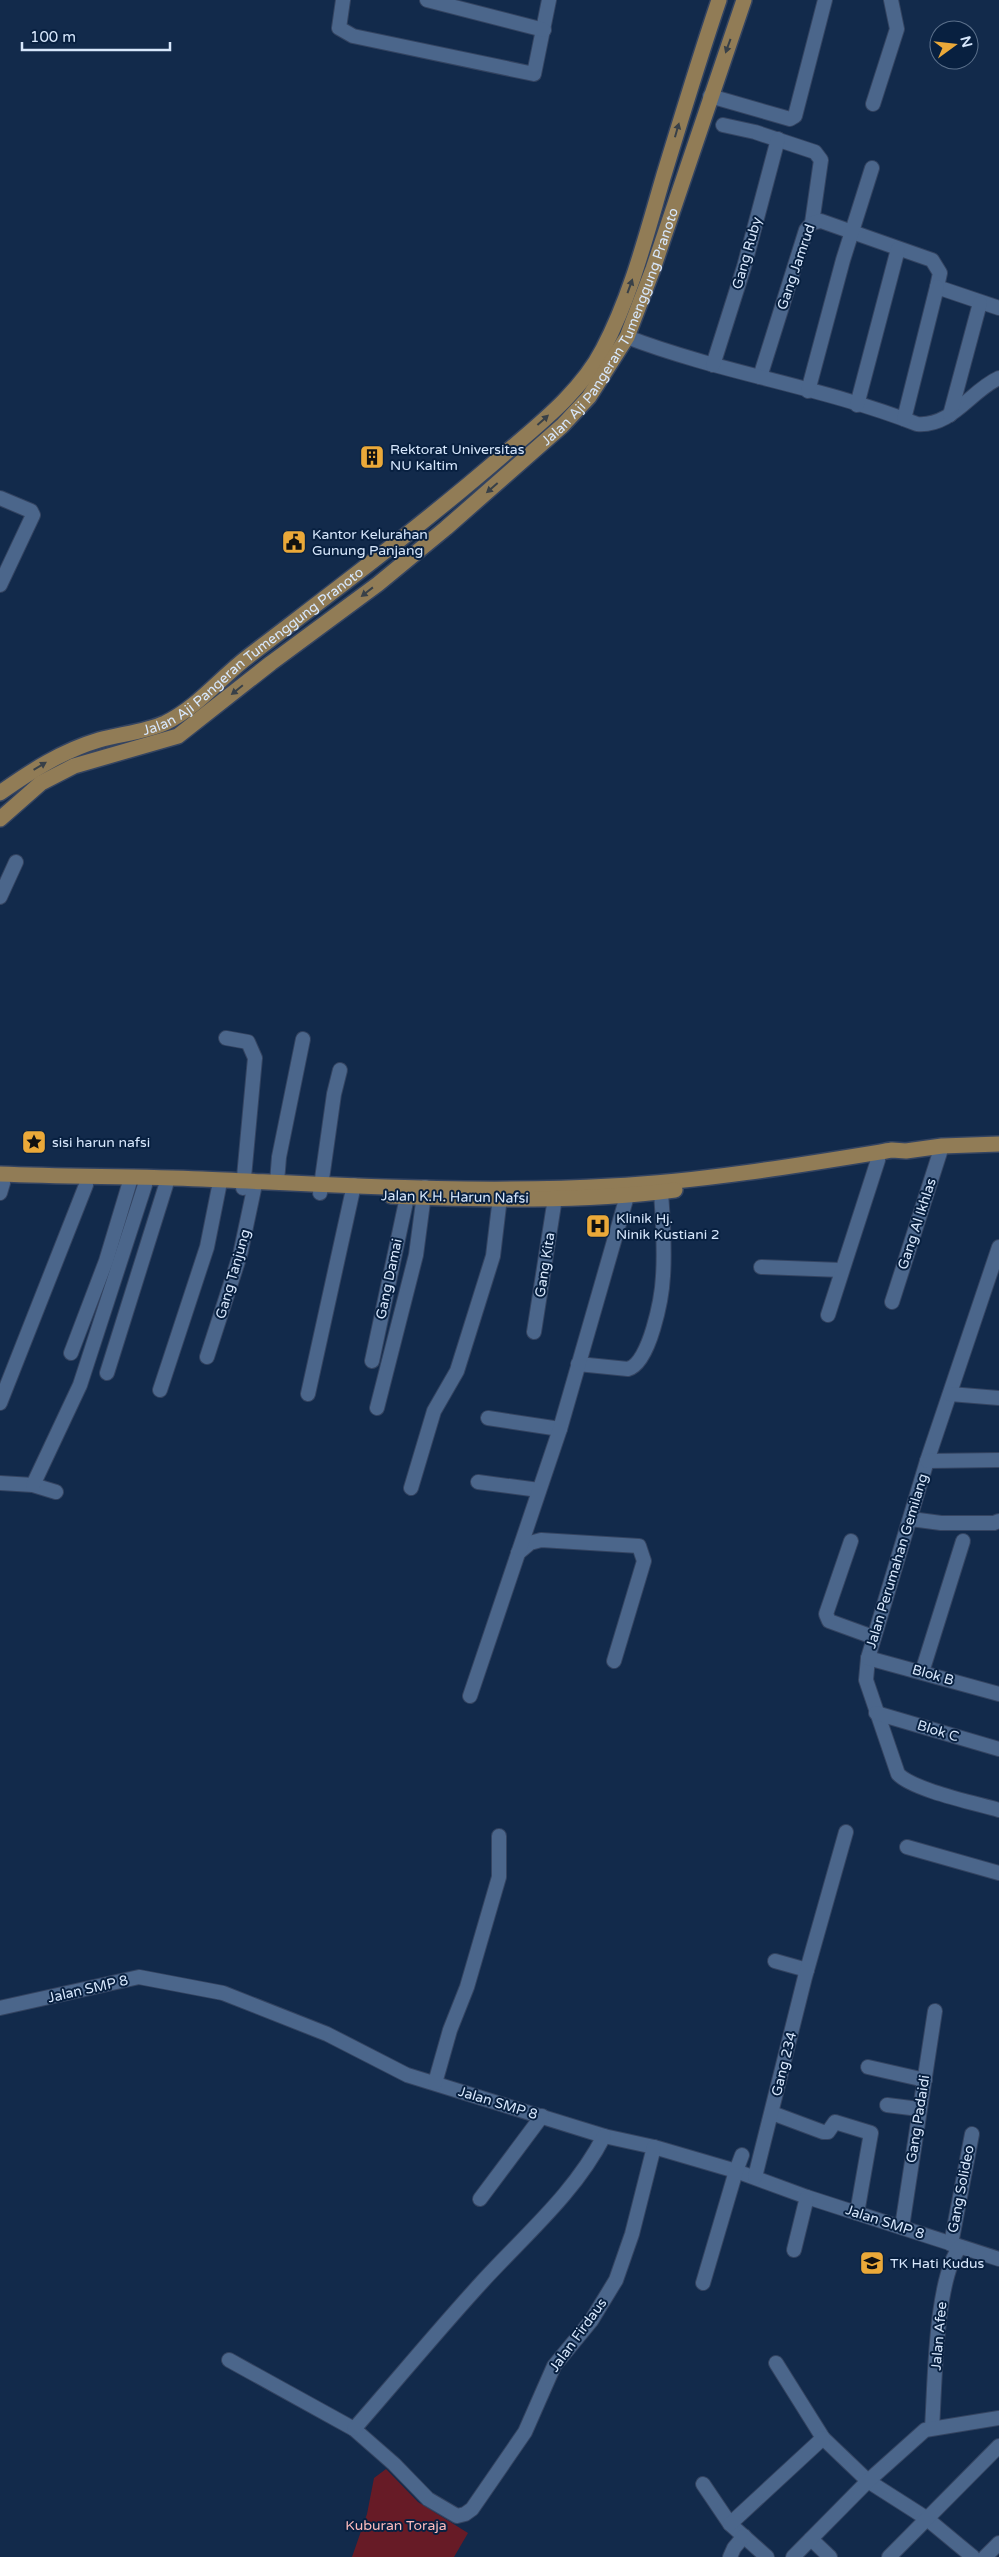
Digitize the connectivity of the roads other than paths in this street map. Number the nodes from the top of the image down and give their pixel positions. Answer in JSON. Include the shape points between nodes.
{"nodes":[{"id":1,"x":343,"y":0,"type":"edge"},
{"id":2,"x":427,"y":0,"type":"edge"},
{"id":3,"x":549,"y":0,"type":"edge"},
{"id":4,"x":719,"y":0,"type":"edge"},
{"id":5,"x":744,"y":0,"type":"edge"},
{"id":6,"x":825,"y":0,"type":"edge"},
{"id":7,"x":891,"y":0,"type":"edge"},
{"id":8,"x":544,"y":30,"type":"junction"},
{"id":9,"x":710,"y":96,"type":"junction"},
{"id":10,"x":873,"y":104,"type":"dead end"},
{"id":11,"x":723,"y":125,"type":"dead end"},
{"id":12,"x":778,"y":140,"type":"junction"},
{"id":13,"x":872,"y":168,"type":"dead end"},
{"id":14,"x":812,"y":223,"type":"junction"},
{"id":15,"x":852,"y":232,"type":"junction"},
{"id":16,"x":898,"y":249,"type":"junction"},
{"id":17,"x":937,"y":287,"type":"junction"},
{"id":18,"x":980,"y":303,"type":"junction"},
{"id":19,"x":999,"y":308,"type":"edge"},
{"id":20,"x":627,"y":337,"type":"junction"},
{"id":21,"x":713,"y":365,"type":"junction"},
{"id":22,"x":760,"y":377,"type":"junction"},
{"id":23,"x":999,"y":378,"type":"edge"},
{"id":24,"x":808,"y":391,"type":"junction"},
{"id":25,"x":857,"y":405,"type":"junction"},
{"id":26,"x":950,"y":415,"type":"junction"},
{"id":27,"x":904,"y":419,"type":"junction"},
{"id":28,"x":0,"y":498,"type":"edge"},
{"id":29,"x":435,"y":514,"type":"junction"},
{"id":30,"x":446,"y":528,"type":"junction"},
{"id":31,"x":0,"y":585,"type":"edge"},
{"id":32,"x":0,"y":794,"type":"edge"},
{"id":33,"x":0,"y":819,"type":"edge"},
{"id":34,"x":16,"y":862,"type":"dead end"},
{"id":35,"x":0,"y":897,"type":"edge"},
{"id":36,"x":226,"y":1038,"type":"dead end"},
{"id":37,"x":303,"y":1039,"type":"dead end"},
{"id":38,"x":340,"y":1070,"type":"dead end"},
{"id":39,"x":999,"y":1144,"type":"edge"},
{"id":40,"x":942,"y":1146,"type":"junction"},
{"id":41,"x":906,"y":1151,"type":"junction"},
{"id":42,"x":878,"y":1160,"type":"junction"},
{"id":43,"x":277,"y":1182,"type":"junction"},
{"id":44,"x":1,"y":1183,"type":"edge"},
{"id":45,"x":135,"y":1183,"type":"junction"},
{"id":46,"x":684,"y":1184,"type":"junction"},
{"id":47,"x":86,"y":1185,"type":"junction"},
{"id":48,"x":166,"y":1185,"type":"junction"},
{"id":49,"x":219,"y":1186,"type":"junction"},
{"id":50,"x":247,"y":1186,"type":"junction"},
{"id":51,"x":321,"y":1189,"type":"junction"},
{"id":52,"x":353,"y":1190,"type":"junction"},
{"id":53,"x":425,"y":1192,"type":"junction"},
{"id":54,"x":660,"y":1192,"type":"junction"},
{"id":55,"x":501,"y":1194,"type":"junction"},
{"id":56,"x":627,"y":1196,"type":"junction"},
{"id":57,"x":407,"y":1197,"type":"junction"},
{"id":58,"x":555,"y":1198,"type":"junction"},
{"id":59,"x":999,"y":1248,"type":"edge"},
{"id":60,"x":762,"y":1267,"type":"dead end"},
{"id":61,"x":841,"y":1270,"type":"junction"},
{"id":62,"x":892,"y":1302,"type":"dead end"},
{"id":63,"x":828,"y":1315,"type":"dead end"},
{"id":64,"x":534,"y":1332,"type":"dead end"},
{"id":65,"x":71,"y":1353,"type":"dead end"},
{"id":66,"x":207,"y":1357,"type":"dead end"},
{"id":67,"x":372,"y":1361,"type":"dead end"},
{"id":68,"x":578,"y":1364,"type":"junction"},
{"id":69,"x":107,"y":1373,"type":"dead end"},
{"id":70,"x":160,"y":1390,"type":"dead end"},
{"id":71,"x":308,"y":1394,"type":"dead end"},
{"id":72,"x":950,"y":1394,"type":"junction"},
{"id":73,"x":999,"y":1398,"type":"edge"},
{"id":74,"x":0,"y":1402,"type":"edge"},
{"id":75,"x":377,"y":1408,"type":"dead end"},
{"id":76,"x":488,"y":1418,"type":"dead end"},
{"id":77,"x":560,"y":1429,"type":"junction"},
{"id":78,"x":999,"y":1460,"type":"edge"},
{"id":79,"x":927,"y":1461,"type":"junction"},
{"id":80,"x":478,"y":1482,"type":"dead end"},
{"id":81,"x":0,"y":1483,"type":"edge"},
{"id":82,"x":33,"y":1485,"type":"junction"},
{"id":83,"x":411,"y":1488,"type":"dead end"},
{"id":84,"x":539,"y":1490,"type":"junction"},
{"id":85,"x":56,"y":1492,"type":"dead end"},
{"id":86,"x":999,"y":1521,"type":"edge"},
{"id":87,"x":909,"y":1525,"type":"junction"},
{"id":88,"x":851,"y":1541,"type":"dead end"},
{"id":89,"x":963,"y":1541,"type":"dead end"},
{"id":90,"x":518,"y":1554,"type":"junction"},
{"id":91,"x":873,"y":1638,"type":"junction"},
{"id":92,"x":868,"y":1658,"type":"junction"},
{"id":93,"x":614,"y":1661,"type":"dead end"},
{"id":94,"x":922,"y":1672,"type":"junction"},
{"id":95,"x":999,"y":1694,"type":"edge"},
{"id":96,"x":470,"y":1696,"type":"dead end"},
{"id":97,"x":876,"y":1713,"type":"junction"},
{"id":98,"x":999,"y":1749,"type":"edge"},
{"id":99,"x":999,"y":1810,"type":"edge"},
{"id":100,"x":846,"y":1832,"type":"dead end"},
{"id":101,"x":499,"y":1836,"type":"dead end"},
{"id":102,"x":907,"y":1846,"type":"dead end"},
{"id":103,"x":999,"y":1873,"type":"edge"},
{"id":104,"x":774,"y":1961,"type":"dead end"},
{"id":105,"x":808,"y":1970,"type":"junction"},
{"id":106,"x":0,"y":2008,"type":"edge"},
{"id":107,"x":935,"y":2011,"type":"dead end"},
{"id":108,"x":868,"y":2067,"type":"dead end"},
{"id":109,"x":925,"y":2080,"type":"junction"},
{"id":110,"x":435,"y":2083,"type":"junction"},
{"id":111,"x":887,"y":2105,"type":"dead end"},
{"id":112,"x":919,"y":2109,"type":"junction"},
{"id":113,"x":772,"y":2113,"type":"junction"},
{"id":114,"x":542,"y":2116,"type":"junction"},
{"id":115,"x":972,"y":2134,"type":"dead end"},
{"id":116,"x":604,"y":2136,"type":"junction"},
{"id":117,"x":654,"y":2147,"type":"junction"},
{"id":118,"x":742,"y":2155,"type":"dead end"},
{"id":119,"x":736,"y":2171,"type":"junction"},
{"id":120,"x":755,"y":2177,"type":"junction"},
{"id":121,"x":807,"y":2197,"type":"junction"},
{"id":122,"x":480,"y":2199,"type":"dead end"},
{"id":123,"x":857,"y":2213,"type":"junction"},
{"id":124,"x":902,"y":2227,"type":"junction"},
{"id":125,"x":956,"y":2245,"type":"junction"},
{"id":126,"x":794,"y":2250,"type":"dead end"},
{"id":127,"x":999,"y":2259,"type":"edge"},
{"id":128,"x":703,"y":2283,"type":"dead end"},
{"id":129,"x":229,"y":2360,"type":"dead end"},
{"id":130,"x":776,"y":2363,"type":"dead end"},
{"id":131,"x":999,"y":2418,"type":"edge"},
{"id":132,"x":932,"y":2428,"type":"junction"},
{"id":133,"x":354,"y":2429,"type":"junction"},
{"id":134,"x":824,"y":2438,"type":"junction"},
{"id":135,"x":999,"y":2446,"type":"edge"},
{"id":136,"x":868,"y":2481,"type":"junction"},
{"id":137,"x":703,"y":2484,"type":"dead end"},
{"id":138,"x":926,"y":2518,"type":"junction"},
{"id":139,"x":730,"y":2524,"type":"junction"},
{"id":140,"x":744,"y":2536,"type":"junction"},
{"id":141,"x":811,"y":2539,"type":"junction"},
{"id":142,"x":999,"y":2543,"type":"edge"},
{"id":143,"x":730,"y":2557,"type":"edge"},
{"id":144,"x":767,"y":2557,"type":"edge"},
{"id":145,"x":792,"y":2557,"type":"edge"},
{"id":146,"x":830,"y":2557,"type":"edge"},
{"id":147,"x":889,"y":2557,"type":"edge"},
{"id":148,"x":973,"y":2557,"type":"edge"},
{"id":149,"x":985,"y":2557,"type":"edge"}],
"edges":[{"from":1,"to":8,"type":"street","via":[[339,28],[353,36],[534,74]]},
{"from":2,"to":8,"type":"street"},
{"from":3,"to":8,"type":"street"},
{"from":29,"to":4,"type":"main road","name":"Jalan Aji Pangeran Tumenggung Pranoto","one_way":true,"via":[[559,406],[602,352],[639,261]]},
{"from":5,"to":9,"type":"main road","name":"Jalan Aji Pangeran Tumenggung Pranoto","one_way":true},
{"from":6,"to":9,"type":"street","via":[[795,116],[790,119]]},
{"from":7,"to":10,"type":"street","via":[[897,29]]},
{"from":9,"to":20,"type":"main road","name":"Jalan Aji Pangeran Tumenggung Pranoto"},
{"from":11,"to":12,"type":"street"},
{"from":12,"to":14,"type":"street","name":"Gang Jamrud","via":[[819,155],[821,160]]},
{"from":12,"to":21,"type":"street","name":"Gang Ruby","via":[[744,267]]},
{"from":13,"to":15,"type":"street"},
{"from":14,"to":15,"type":"street","via":[[821,221]]},
{"from":14,"to":22,"type":"street","name":"Gang Jamrud","via":[[806,230]]},
{"from":15,"to":16,"type":"street"},
{"from":15,"to":24,"type":"street"},
{"from":16,"to":17,"type":"street","via":[[932,260],[940,273]]},
{"from":16,"to":25,"type":"street"},
{"from":17,"to":18,"type":"street"},
{"from":17,"to":27,"type":"street"},
{"from":18,"to":19,"type":"street"},
{"from":18,"to":26,"type":"street"},
{"from":20,"to":21,"type":"street"},
{"from":20,"to":30,"type":"main road","name":"Jalan Aji Pangeran Tumenggung Pranoto","one_way":true,"via":[[589,397],[562,426]]},
{"from":21,"to":22,"type":"street"},
{"from":22,"to":24,"type":"street"},
{"from":23,"to":26,"type":"street","via":[[984,384]]},
{"from":24,"to":25,"type":"street"},
{"from":25,"to":27,"type":"street"},
{"from":26,"to":27,"type":"street","via":[[934,424],[917,424]]},
{"from":28,"to":31,"type":"street","via":[[34,515]]},
{"from":29,"to":30,"type":"main road"},
{"from":32,"to":29,"type":"main road","name":"Jalan Aji Pangeran Tumenggung Pranoto","one_way":true,"via":[[53,758],[96,741],[164,723],[211,690],[244,660]]},
{"from":30,"to":33,"type":"main road","name":"Jalan Aji Pangeran Tumenggung Pranoto","one_way":true,"via":[[378,584],[178,736],[74,766],[40,782]]},
{"from":34,"to":35,"type":"street"},
{"from":36,"to":50,"type":"street","name":"Gang Tanjung","via":[[248,1042],[255,1058]]},
{"from":37,"to":43,"type":"street"},
{"from":38,"to":51,"type":"street"},
{"from":39,"to":40,"type":"main road","name":"Jalan K.H. Harun Nafsi"},
{"from":40,"to":41,"type":"main road","name":"Jalan K.H. Harun Nafsi"},
{"from":40,"to":62,"type":"street","name":"Gang Al Ikhlas"},
{"from":41,"to":42,"type":"main road","name":"Jalan K.H. Harun Nafsi"},
{"from":41,"to":46,"type":"main road","name":"Jalan K.H. Harun Nafsi","via":[[892,1150]]},
{"from":42,"to":46,"type":"main road","name":"Jalan K.H. Harun Nafsi"},
{"from":42,"to":61,"type":"street"},
{"from":43,"to":50,"type":"main road","name":"Jalan K.H. Harun Nafsi"},
{"from":43,"to":51,"type":"main road","name":"Jalan K.H. Harun Nafsi"},
{"from":44,"to":45,"type":"main road","name":"Jalan K.H. Harun Nafsi"},
{"from":44,"to":47,"type":"main road","name":"Jalan K.H. Harun Nafsi"},
{"from":45,"to":47,"type":"main road","name":"Jalan K.H. Harun Nafsi"},
{"from":45,"to":48,"type":"main road","name":"Jalan K.H. Harun Nafsi"},
{"from":45,"to":50,"type":"main road","name":"Jalan K.H. Harun Nafsi"},
{"from":45,"to":65,"type":"street"},
{"from":45,"to":82,"type":"street","via":[[80,1386]]},
{"from":46,"to":54,"type":"main road","name":"Jalan K.H. Harun Nafsi"},
{"from":46,"to":55,"type":"main road","name":"Jalan K.H. Harun Nafsi"},
{"from":47,"to":74,"type":"street"},
{"from":48,"to":49,"type":"main road","name":"Jalan K.H. Harun Nafsi"},
{"from":48,"to":69,"type":"street"},
{"from":49,"to":50,"type":"main road","name":"Jalan K.H. Harun Nafsi"},
{"from":49,"to":70,"type":"street","via":[[207,1247]]},
{"from":50,"to":51,"type":"main road","name":"Jalan K.H. Harun Nafsi"},
{"from":50,"to":66,"type":"street","name":"Gang Tanjung","via":[[240,1255]]},
{"from":51,"to":52,"type":"main road","name":"Jalan K.H. Harun Nafsi"},
{"from":52,"to":53,"type":"main road","name":"Jalan K.H. Harun Nafsi"},
{"from":52,"to":57,"type":"main road","name":"Jalan K.H. Harun Nafsi"},
{"from":52,"to":71,"type":"street"},
{"from":53,"to":55,"type":"main road","name":"Jalan K.H. Harun Nafsi"},
{"from":53,"to":57,"type":"main road","name":"Jalan K.H. Harun Nafsi"},
{"from":53,"to":75,"type":"street","via":[[416,1255]]},
{"from":54,"to":56,"type":"main road","name":"Jalan K.H. Harun Nafsi"},
{"from":54,"to":68,"type":"street","via":[[664,1227],[663,1277],[652,1334],[640,1362],[628,1369]]},
{"from":55,"to":58,"type":"main road","name":"Jalan K.H. Harun Nafsi"},
{"from":55,"to":83,"type":"street","via":[[488,1272],[457,1371],[434,1411]]},
{"from":56,"to":58,"type":"main road","name":"Jalan K.H. Harun Nafsi"},
{"from":56,"to":68,"type":"street"},
{"from":57,"to":67,"type":"street","name":"Gang Damai"},
{"from":58,"to":64,"type":"street","name":"Gang Kita"},
{"from":59,"to":72,"type":"street","name":"Jalan Perumahan Gemilang"},
{"from":60,"to":61,"type":"street"},
{"from":61,"to":63,"type":"street"},
{"from":68,"to":77,"type":"street"},
{"from":72,"to":73,"type":"street"},
{"from":72,"to":79,"type":"street","name":"Jalan Perumahan Gemilang"},
{"from":76,"to":77,"type":"street"},
{"from":77,"to":84,"type":"street"},
{"from":78,"to":79,"type":"street"},
{"from":79,"to":87,"type":"street","name":"Jalan Perumahan Gemilang"},
{"from":80,"to":84,"type":"street"},
{"from":81,"to":82,"type":"street"},
{"from":82,"to":85,"type":"street"},
{"from":84,"to":90,"type":"street"},
{"from":86,"to":87,"type":"street","via":[[994,1524]]},
{"from":87,"to":91,"type":"street","name":"Jalan Perumahan Gemilang"},
{"from":88,"to":91,"type":"street","via":[[826,1614],[829,1621]]},
{"from":89,"to":94,"type":"street"},
{"from":90,"to":93,"type":"street","via":[[530,1543],[541,1540],[639,1546],[644,1561]]},
{"from":90,"to":96,"type":"street"},
{"from":91,"to":92,"type":"street","name":"Jalan Perumahan Gemilang"},
{"from":92,"to":94,"type":"street","name":"Blok B"},
{"from":92,"to":97,"type":"street","name":"Jalan Perumahan Gemilang","via":[[866,1680]]},
{"from":94,"to":95,"type":"street","name":"Blok B"},
{"from":97,"to":98,"type":"street","name":"Blok C"},
{"from":97,"to":99,"type":"street","name":"Jalan Perumahan Gemilang","via":[[902,1778],[918,1786]]},
{"from":100,"to":105,"type":"street","name":"Gang 234"},
{"from":101,"to":110,"type":"street","via":[[499,1877]]},
{"from":102,"to":103,"type":"street"},
{"from":104,"to":105,"type":"street"},
{"from":105,"to":113,"type":"street","name":"Gang 234"},
{"from":106,"to":110,"type":"street","name":"Jalan SMP 8","via":[[139,1978],[223,1993],[327,2034],[408,2075]]},
{"from":107,"to":109,"type":"street","name":"Gang Padaidi"},
{"from":108,"to":109,"type":"street"},
{"from":109,"to":112,"type":"street","name":"Gang Padaidi"},
{"from":110,"to":114,"type":"street","name":"Jalan SMP 8"},
{"from":111,"to":112,"type":"street"},
{"from":112,"to":124,"type":"street","name":"Gang Padaidi"},
{"from":113,"to":120,"type":"street","name":"Gang 234"},
{"from":113,"to":123,"type":"street","via":[[822,2132],[828,2132],[833,2122],[869,2132],[872,2136]]},
{"from":114,"to":116,"type":"street","name":"Jalan SMP 8"},
{"from":114,"to":122,"type":"street"},
{"from":115,"to":125,"type":"street","name":"Gang Solideo"},
{"from":116,"to":117,"type":"street","name":"Jalan SMP 8"},
{"from":116,"to":133,"type":"street","via":[[574,2184]]},
{"from":117,"to":119,"type":"street","name":"Jalan SMP 8"},
{"from":117,"to":133,"type":"street","name":"Jalan Firdaus","via":[[632,2234],[616,2280],[591,2321],[554,2366],[524,2432],[472,2509],[457,2516],[428,2499]]},
{"from":118,"to":119,"type":"street"},
{"from":119,"to":120,"type":"street","name":"Jalan SMP 8"},
{"from":119,"to":128,"type":"street"},
{"from":120,"to":121,"type":"street","name":"Jalan SMP 8"},
{"from":121,"to":123,"type":"street","name":"Jalan SMP 8"},
{"from":121,"to":126,"type":"street"},
{"from":123,"to":124,"type":"street","name":"Jalan SMP 8"},
{"from":124,"to":125,"type":"street","name":"Jalan SMP 8"},
{"from":125,"to":127,"type":"street","name":"Jalan SMP 8"},
{"from":125,"to":132,"type":"street","name":"Jalan Afee","via":[[943,2289]]},
{"from":129,"to":133,"type":"street"},
{"from":130,"to":134,"type":"street"},
{"from":131,"to":132,"type":"street"},
{"from":132,"to":136,"type":"street","via":[[917,2435]]},
{"from":134,"to":136,"type":"street"},
{"from":134,"to":139,"type":"street"},
{"from":135,"to":138,"type":"street"},
{"from":136,"to":138,"type":"street"},
{"from":136,"to":141,"type":"street"},
{"from":137,"to":139,"type":"street"},
{"from":138,"to":147,"type":"street"},
{"from":138,"to":148,"type":"street"},
{"from":139,"to":140,"type":"street"},
{"from":140,"to":143,"type":"street"},
{"from":140,"to":144,"type":"street"},
{"from":141,"to":145,"type":"street"},
{"from":141,"to":146,"type":"street"},
{"from":142,"to":149,"type":"street"}]}
